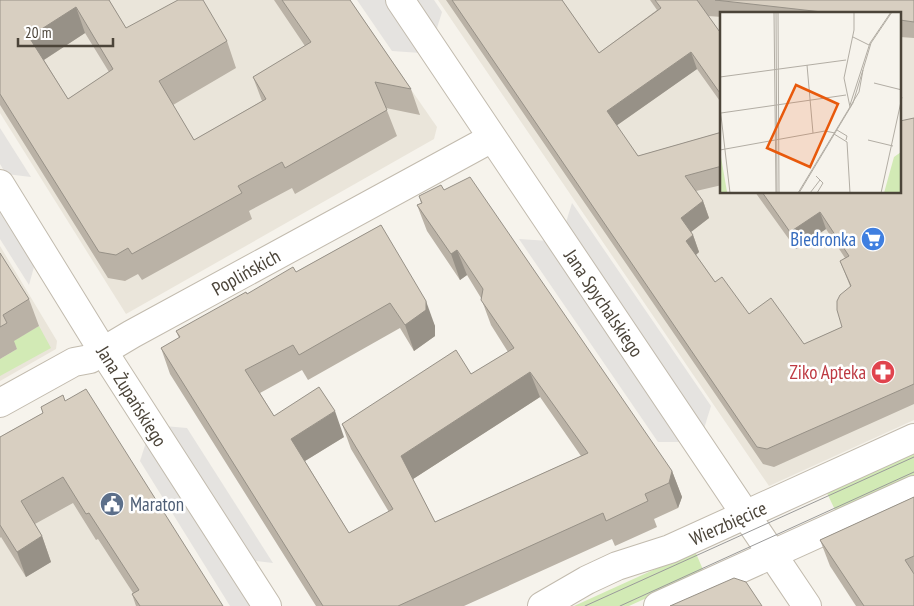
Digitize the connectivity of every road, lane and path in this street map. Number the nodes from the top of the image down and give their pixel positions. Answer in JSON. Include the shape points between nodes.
{"nodes":[{"id":1,"x":400,"y":0,"type":"edge"},
{"id":2,"x":492,"y":138,"type":"junction"},
{"id":3,"x":0,"y":184,"type":"edge"},
{"id":4,"x":104,"y":351,"type":"junction"},
{"id":5,"x":0,"y":404,"type":"edge"},
{"id":6,"x":914,"y":438,"type":"edge"},
{"id":7,"x":914,"y":490,"type":"edge"},
{"id":8,"x":746,"y":514,"type":"junction"},
{"id":9,"x":773,"y":554,"type":"junction"},
{"id":10,"x":267,"y":606,"type":"edge"},
{"id":11,"x":542,"y":606,"type":"edge"},
{"id":12,"x":658,"y":606,"type":"edge"},
{"id":13,"x":807,"y":606,"type":"edge"}],
"edges":[{"from":1,"to":2,"type":"street","name":"Jana Spychalskiego"},
{"from":2,"to":4,"type":"street","name":"Poplińskich"},
{"from":2,"to":8,"type":"street","name":"Jana Spychalskiego"},
{"from":3,"to":4,"type":"street","name":"Jana Żupańskiego"},
{"from":4,"to":5,"type":"street","name":"Poplińskich","via":[[90,359],[74,362]]},
{"from":4,"to":10,"type":"street","name":"Jana Żupańskiego"},
{"from":6,"to":8,"type":"street","name":"Wierzbięcice"},
{"from":7,"to":9,"type":"street"},
{"from":8,"to":9,"type":"street","name":"Jana Spychalskiego"},
{"from":8,"to":11,"type":"street","name":"Wierzbięcice","via":[[670,549],[609,569]]},
{"from":9,"to":12,"type":"street"},
{"from":9,"to":13,"type":"street","name":"Jana Spychalskiego"}]}
